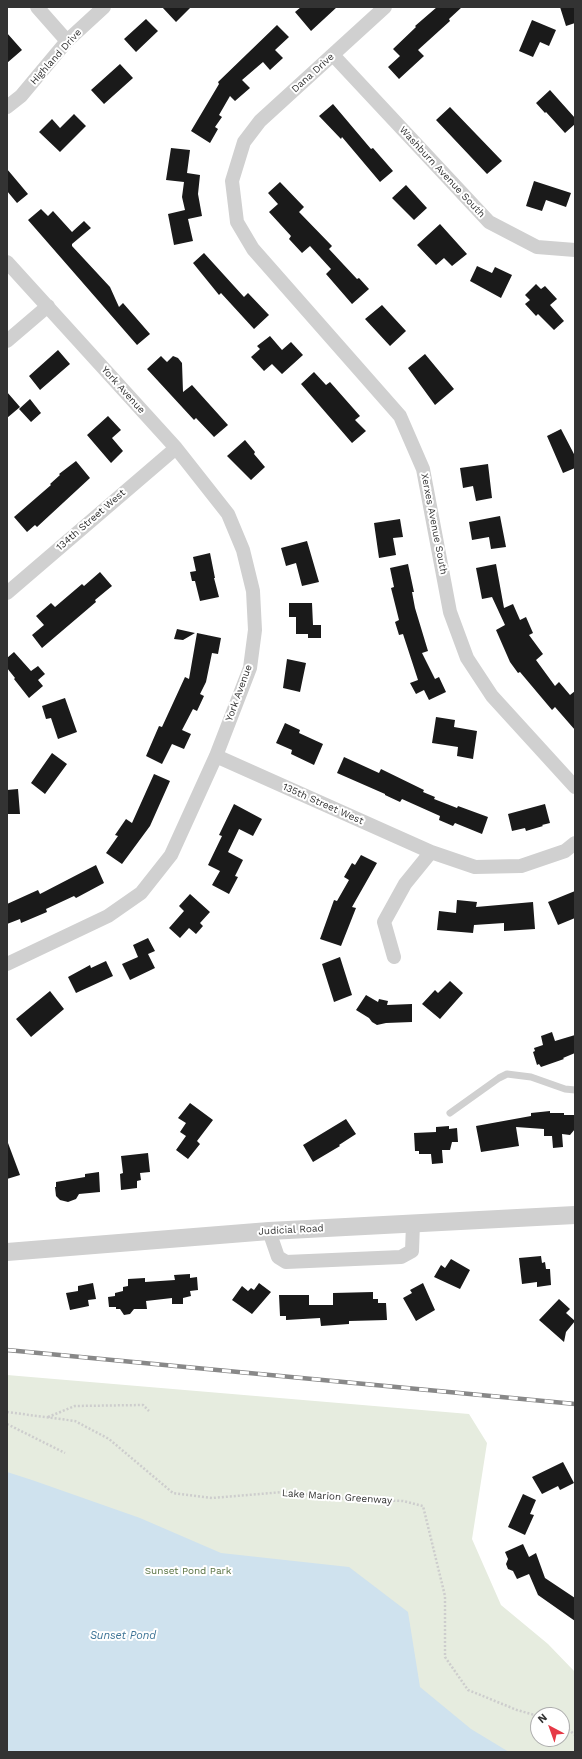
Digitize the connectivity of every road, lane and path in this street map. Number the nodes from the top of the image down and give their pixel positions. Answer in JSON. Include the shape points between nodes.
{"nodes":[{"id":1,"x":37,"y":7,"type":"edge"},
{"id":2,"x":104,"y":7,"type":"edge"},
{"id":3,"x":385,"y":7,"type":"edge"},
{"id":4,"x":67,"y":41,"type":"junction"},
{"id":5,"x":333,"y":55,"type":"junction"},
{"id":6,"x":7,"y":107,"type":"edge"},
{"id":7,"x":244,"y":142,"type":"joint"},
{"id":8,"x":575,"y":250,"type":"edge"},
{"id":9,"x":7,"y":262,"type":"edge"},
{"id":10,"x":48,"y":306,"type":"junction"},
{"id":11,"x":7,"y":341,"type":"edge"},
{"id":12,"x":176,"y":448,"type":"junction"},
{"id":13,"x":7,"y":593,"type":"edge"},
{"id":14,"x":216,"y":756,"type":"junction"},
{"id":15,"x":575,"y":787,"type":"edge"},
{"id":16,"x":575,"y":843,"type":"edge"},
{"id":17,"x":431,"y":852,"type":"junction"},
{"id":18,"x":394,"y":957,"type":"dead end"},
{"id":19,"x":7,"y":964,"type":"edge"},
{"id":20,"x":575,"y":1090,"type":"edge"},
{"id":21,"x":450,"y":1113,"type":"dead end"},
{"id":22,"x":575,"y":1215,"type":"edge"},
{"id":23,"x":413,"y":1224,"type":"junction"},
{"id":24,"x":269,"y":1231,"type":"junction"},
{"id":25,"x":7,"y":1252,"type":"edge"},
{"id":26,"x":149,"y":1411,"type":"dead end"},
{"id":27,"x":7,"y":1412,"type":"edge"},
{"id":28,"x":48,"y":1417,"type":"junction"},
{"id":29,"x":7,"y":1424,"type":"edge"},
{"id":30,"x":65,"y":1453,"type":"dead end"},
{"id":31,"x":530,"y":1714,"type":"edge"}],
"edges":[{"from":1,"to":4,"type":"street"},
{"from":2,"to":4,"type":"street","name":"Highland Drive"},
{"from":3,"to":5,"type":"street","name":"Dana Drive"},
{"from":4,"to":6,"type":"street","name":"Highland Drive","via":[[21,96]]},
{"from":5,"to":7,"type":"street","name":"Dana Drive","via":[[260,121]]},
{"from":5,"to":8,"type":"street","name":"Washburn Avenue South","via":[[489,222],[537,247]]},
{"from":7,"to":15,"type":"street","name":"Xerxes Avenue South","via":[[232,181],[237,222],[253,249],[400,416],[423,469],[450,612],[467,658],[492,696]]},
{"from":9,"to":10,"type":"street","name":"York Avenue"},
{"from":10,"to":11,"type":"street"},
{"from":10,"to":12,"type":"street","name":"York Avenue"},
{"from":12,"to":13,"type":"street","name":"134th Street West"},
{"from":12,"to":14,"type":"street","name":"York Avenue","via":[[228,514],[243,550],[253,591],[255,630],[250,668]]},
{"from":14,"to":17,"type":"street","name":"135th Street West"},
{"from":14,"to":19,"type":"street","name":"York Avenue","via":[[172,855],[141,893],[108,916]]},
{"from":16,"to":17,"type":"street","name":"135th Street West","via":[[565,851],[521,866],[475,867]]},
{"from":17,"to":18,"type":"street","via":[[405,884],[384,922]]},
{"from":20,"to":21,"type":"lane","via":[[531,1077],[507,1074]]},
{"from":22,"to":23,"type":"street","name":"Judicial Road"},
{"from":23,"to":24,"type":"street","name":"Judicial Road"},
{"from":23,"to":24,"type":"street","via":[[412,1251],[402,1257],[286,1262],[278,1257]]},
{"from":24,"to":25,"type":"street","name":"Judicial Road"},
{"from":26,"to":28,"type":"path","via":[[143,1405],[75,1406]]},
{"from":27,"to":28,"type":"path","name":"Lake Marion Greenway"},
{"from":28,"to":31,"type":"path","name":"Lake Marion Greenway","via":[[75,1421],[110,1439],[173,1493],[212,1498],[283,1492],[349,1499],[403,1501],[423,1506],[445,1596],[445,1657],[468,1690]]},
{"from":29,"to":30,"type":"path"}]}
